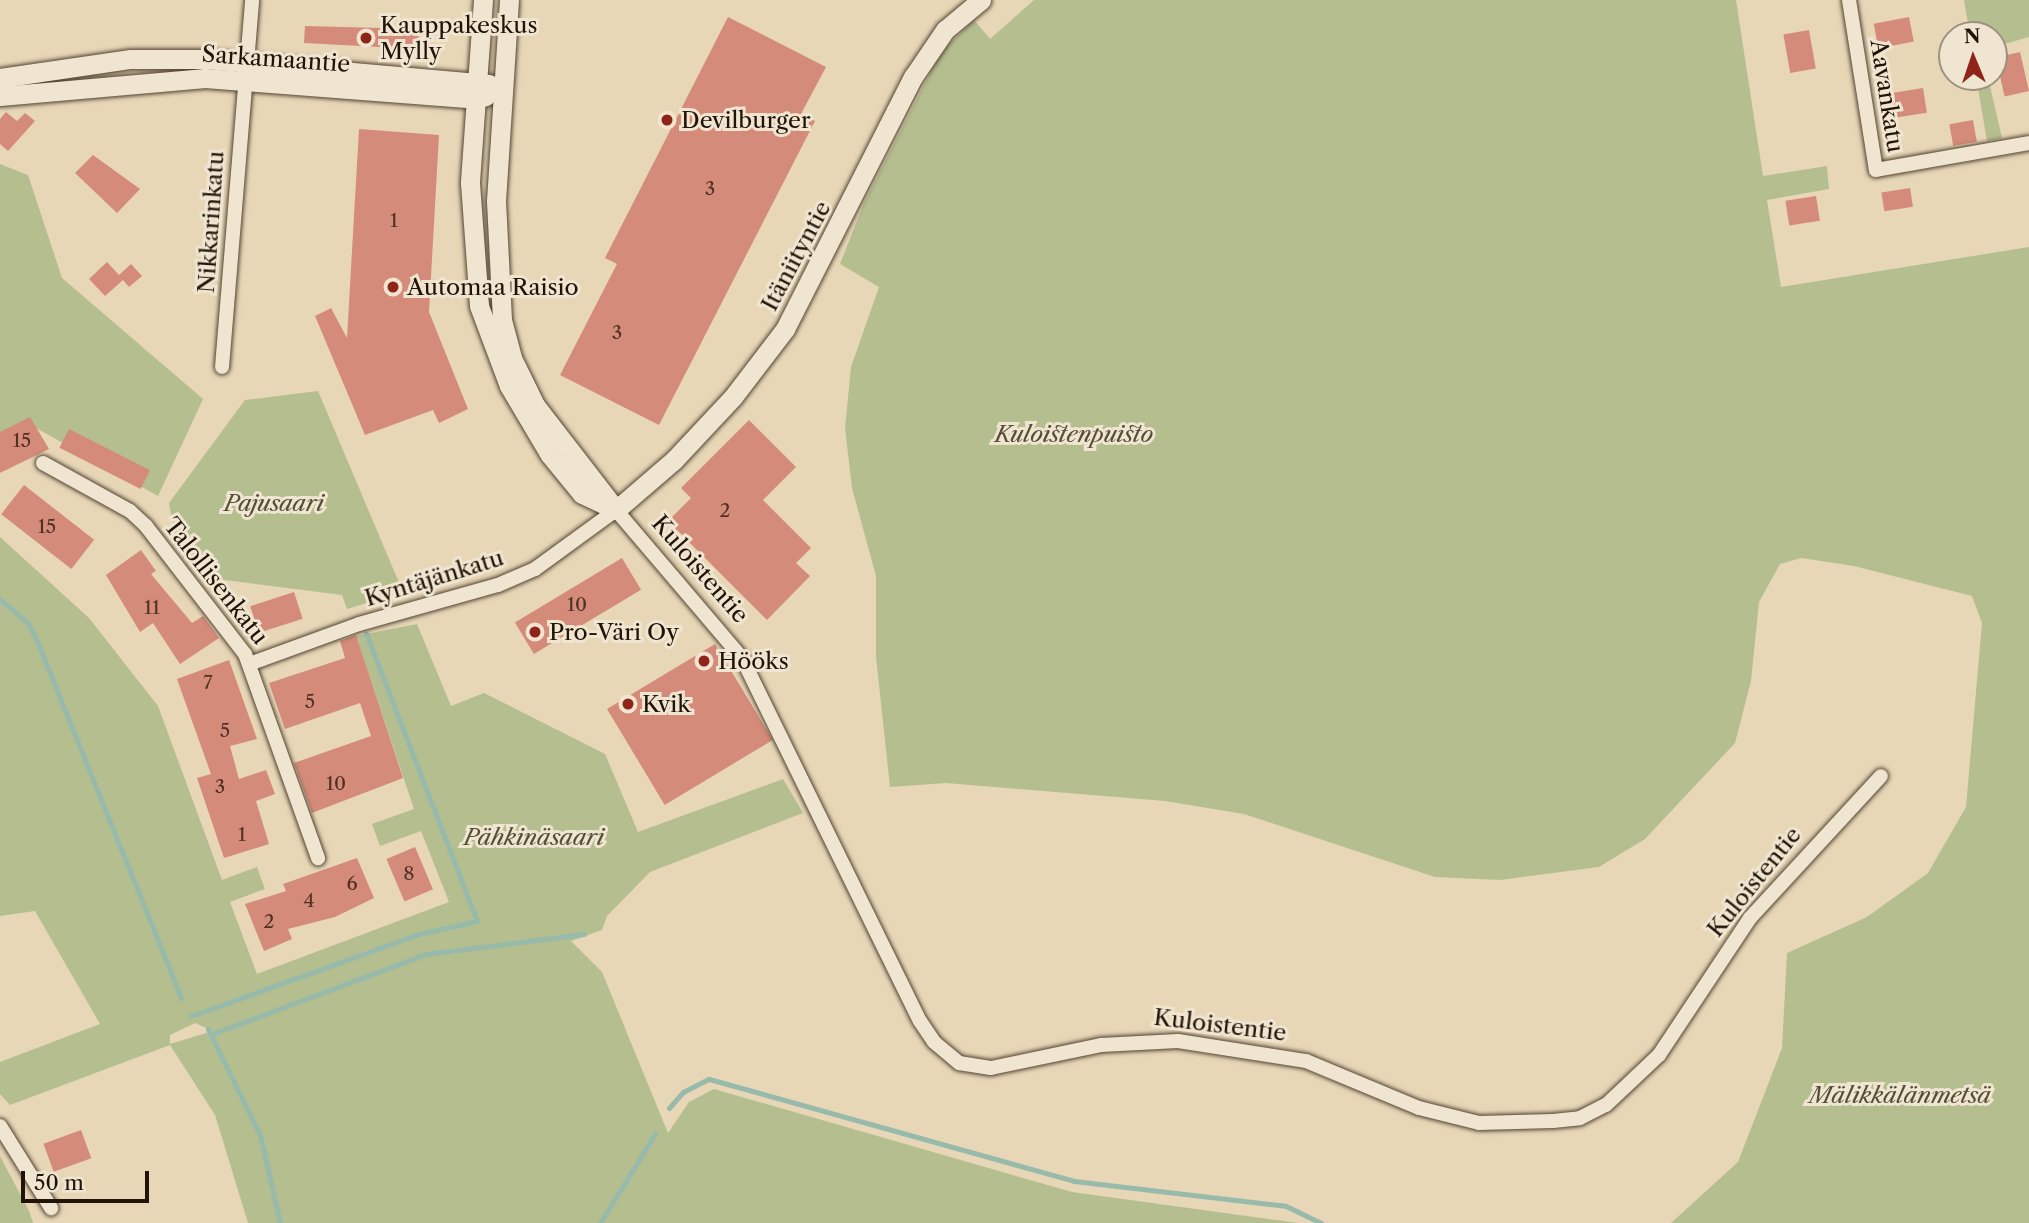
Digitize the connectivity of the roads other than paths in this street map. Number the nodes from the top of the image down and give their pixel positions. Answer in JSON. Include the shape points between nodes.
{"nodes":[{"id":1,"x":252,"y":0,"type":"edge"},
{"id":2,"x":483,"y":0,"type":"edge"},
{"id":3,"x":509,"y":0,"type":"edge"},
{"id":4,"x":981,"y":0,"type":"edge"},
{"id":5,"x":1849,"y":0,"type":"edge"},
{"id":6,"x":247,"y":60,"type":"junction"},
{"id":7,"x":0,"y":78,"type":"edge"},
{"id":8,"x":478,"y":79,"type":"junction"},
{"id":9,"x":246,"y":80,"type":"junction"},
{"id":10,"x":503,"y":89,"type":"junction"},
{"id":11,"x":0,"y":96,"type":"edge"},
{"id":12,"x":476,"y":99,"type":"junction"},
{"id":13,"x":2029,"y":143,"type":"edge"},
{"id":14,"x":222,"y":367,"type":"dead end"},
{"id":15,"x":43,"y":463,"type":"dead end"},
{"id":16,"x":616,"y":510,"type":"junction"},
{"id":17,"x":251,"y":663,"type":"junction"},
{"id":18,"x":1881,"y":776,"type":"dead end"},
{"id":19,"x":318,"y":858,"type":"dead end"},
{"id":20,"x":0,"y":1126,"type":"edge"},
{"id":21,"x":51,"y":1208,"type":"dead end"}],
"edges":[{"from":1,"to":6,"type":"street","name":"Nikkarinkatu"},
{"from":2,"to":8,"type":"street","name":"Kuloistentie"},
{"from":3,"to":10,"type":"street","name":"Kuloistentie"},
{"from":4,"to":16,"type":"street","name":"Itäniityntie","via":[[945,30],[914,77],[785,329],[733,397],[674,460]]},
{"from":5,"to":13,"type":"street","name":"Aavankatu","via":[[1876,170]]},
{"from":6,"to":7,"type":"street","name":"Sarkamaantie","via":[[131,60]]},
{"from":6,"to":8,"type":"street","name":"Sarkamaantie"},
{"from":6,"to":9,"type":"street","name":"Nikkarinkatu"},
{"from":8,"to":10,"type":"street","name":"Sarkamaantie"},
{"from":8,"to":12,"type":"street","name":"Kuloistentie"},
{"from":9,"to":11,"type":"street","name":"Sarkamaantie","via":[[144,80]]},
{"from":9,"to":12,"type":"street","name":"Sarkamaantie"},
{"from":9,"to":14,"type":"street","name":"Nikkarinkatu"},
{"from":10,"to":12,"type":"street","name":"Sarkamaantie"},
{"from":10,"to":16,"type":"street","name":"Kuloistentie","via":[[497,277],[506,338],[541,415]]},
{"from":12,"to":16,"type":"street","name":"Kuloistentie","via":[[471,247],[491,345],[522,410],[561,471],[582,494]]},
{"from":15,"to":17,"type":"street","name":"Talollisenkatu","via":[[146,526]]},
{"from":16,"to":17,"type":"street","name":"Kyntäjänkatu","via":[[522,574]]},
{"from":16,"to":18,"type":"street","name":"Kuloistentie","via":[[742,658],[920,1021],[934,1042],[959,1063],[991,1068],[1101,1045],[1178,1041],[1306,1061],[1459,1119],[1580,1118],[1605,1105],[1659,1055],[1750,918]]},
{"from":17,"to":19,"type":"street","name":"Talollisenkatu"},
{"from":20,"to":21,"type":"street"}]}
